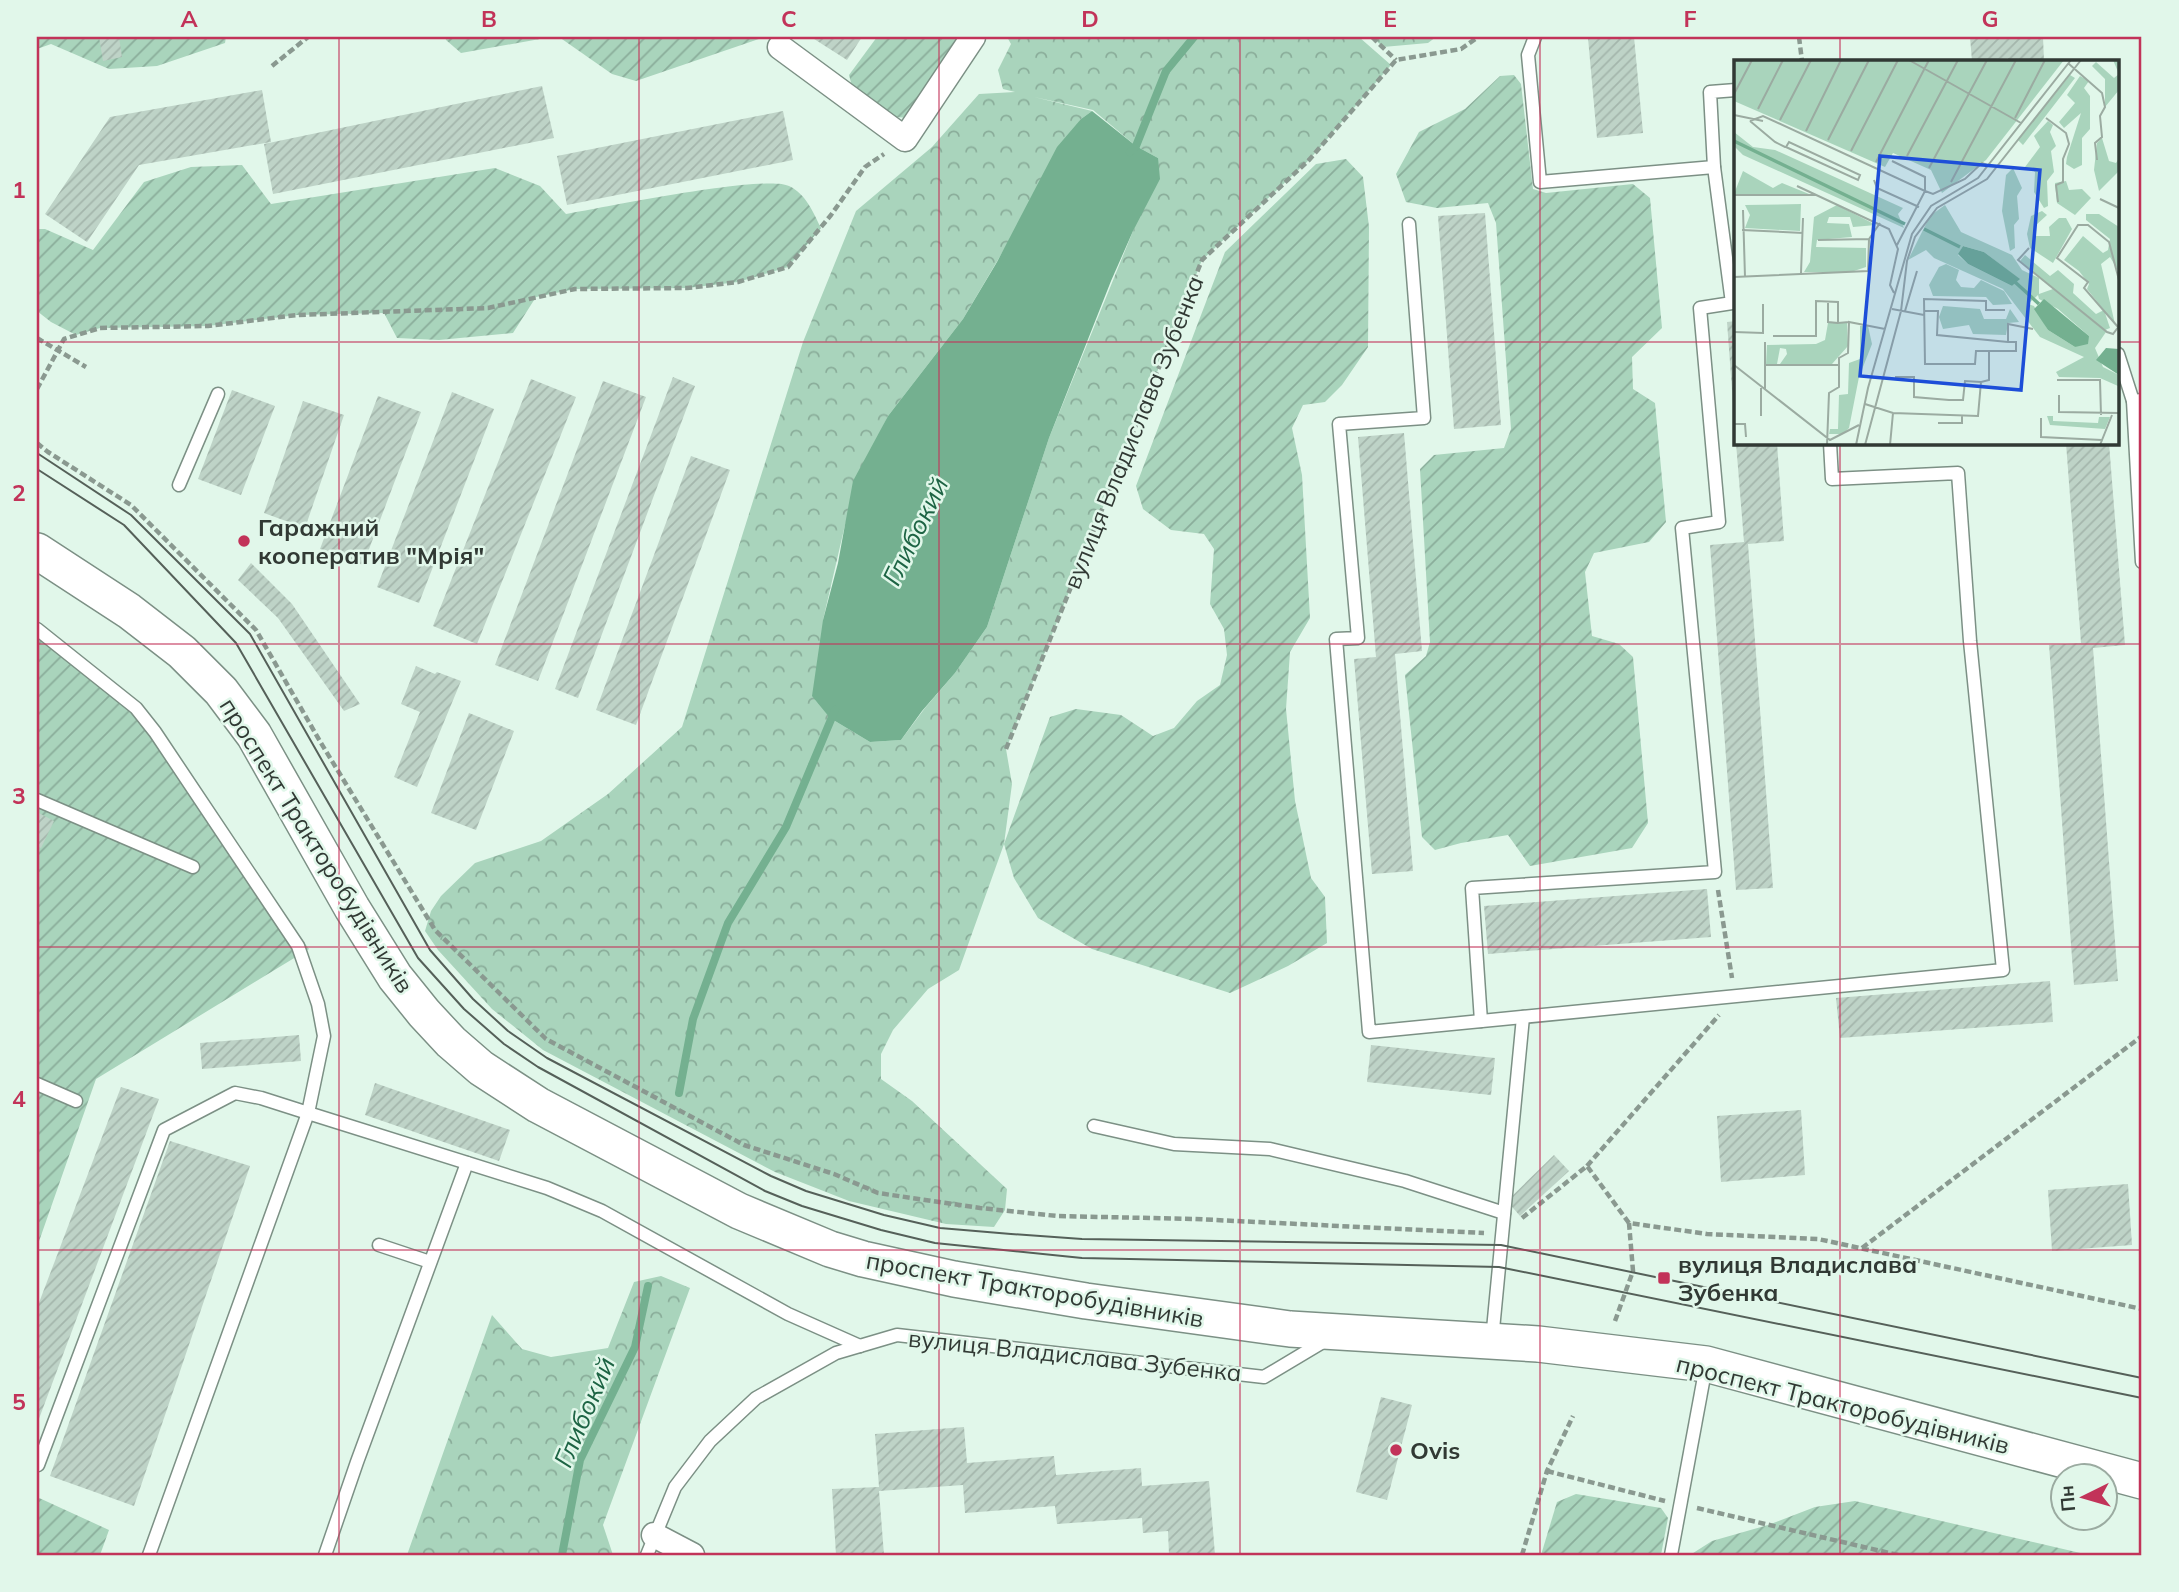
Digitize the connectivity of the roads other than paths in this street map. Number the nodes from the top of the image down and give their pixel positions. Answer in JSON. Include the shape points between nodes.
{"nodes":[{"id":1,"x":973,"y":37,"type":"edge"},
{"id":2,"x":1535,"y":37,"type":"edge"},
{"id":3,"x":780,"y":47,"type":"dead end"},
{"id":4,"x":1734,"y":90,"type":"edge"},
{"id":5,"x":1714,"y":167,"type":"junction"},
{"id":6,"x":1409,"y":224,"type":"dead end"},
{"id":7,"x":2120,"y":359,"type":"edge"},
{"id":8,"x":218,"y":394,"type":"dead end"},
{"id":9,"x":2138,"y":400,"type":"edge"},
{"id":10,"x":1830,"y":444,"type":"edge"},
{"id":11,"x":179,"y":485,"type":"dead end"},
{"id":12,"x":37,"y":551,"type":"edge"},
{"id":13,"x":2142,"y":562,"type":"edge"},
{"id":14,"x":37,"y":629,"type":"edge"},
{"id":15,"x":37,"y":800,"type":"edge"},
{"id":16,"x":193,"y":867,"type":"dead end"},
{"id":17,"x":1523,"y":1017,"type":"junction"},
{"id":18,"x":1481,"y":1021,"type":"junction"},
{"id":19,"x":37,"y":1084,"type":"edge"},
{"id":20,"x":76,"y":1101,"type":"dead end"},
{"id":21,"x":308,"y":1113,"type":"junction"},
{"id":22,"x":1094,"y":1126,"type":"dead end"},
{"id":23,"x":467,"y":1163,"type":"junction"},
{"id":24,"x":1504,"y":1213,"type":"junction"},
{"id":25,"x":379,"y":1245,"type":"dead end"},
{"id":26,"x":430,"y":1262,"type":"junction"},
{"id":27,"x":1338,"y":1333,"type":"junction"},
{"id":28,"x":1492,"y":1340,"type":"junction"},
{"id":29,"x":860,"y":1346,"type":"junction"},
{"id":30,"x":1706,"y":1364,"type":"junction"},
{"id":31,"x":38,"y":1465,"type":"edge"},
{"id":32,"x":2142,"y":1481,"type":"edge"},
{"id":33,"x":651,"y":1545,"type":"edge"},
{"id":34,"x":149,"y":1555,"type":"edge"},
{"id":35,"x":326,"y":1555,"type":"edge"},
{"id":36,"x":692,"y":1555,"type":"edge"},
{"id":37,"x":1671,"y":1555,"type":"edge"}],
"edges":[{"from":1,"to":3,"type":"street","via":[[905,139]]},
{"from":2,"to":5,"type":"lane","via":[[1528,55],[1540,182]]},
{"from":4,"to":5,"type":"lane","via":[[1710,92]]},
{"from":5,"to":18,"type":"lane","via":[[1732,303],[1700,308],[1719,522],[1682,528],[1715,872],[1472,888]]},
{"from":6,"to":18,"type":"lane","via":[[1424,418],[1339,424],[1358,638],[1336,639],[1366,1005],[1369,1032]]},
{"from":7,"to":9,"type":"lane"},
{"from":8,"to":11,"type":"lane"},
{"from":9,"to":13,"type":"lane"},
{"from":10,"to":17,"type":"lane","via":[[1832,479],[1958,473],[2003,970]]},
{"from":12,"to":27,"type":"main road","name":"проспект Тракторобудівників","via":[[129,611],[182,652],[221,691],[254,735],[394,977],[451,1042],[509,1087],[739,1212],[830,1249],[905,1270],[1074,1299]]},
{"from":14,"to":21,"type":"lane","via":[[136,708],[298,946],[324,1036]]},
{"from":15,"to":16,"type":"lane"},
{"from":17,"to":18,"type":"lane"},
{"from":17,"to":24,"type":"lane"},
{"from":19,"to":20,"type":"lane"},
{"from":21,"to":23,"type":"lane"},
{"from":21,"to":31,"type":"lane","via":[[235,1093],[164,1130]]},
{"from":21,"to":34,"type":"lane"},
{"from":22,"to":24,"type":"lane","via":[[1174,1144],[1270,1149],[1405,1181]]},
{"from":23,"to":26,"type":"lane"},
{"from":23,"to":29,"type":"lane","via":[[548,1188],[602,1211],[788,1314]]},
{"from":24,"to":28,"type":"lane"},
{"from":25,"to":26,"type":"lane"},
{"from":26,"to":35,"type":"lane"},
{"from":27,"to":28,"type":"main road","name":"проспект Тракторобудівників"},
{"from":27,"to":29,"type":"lane","name":"вулиця Владислава Зубенка","via":[[1264,1377],[897,1335]]},
{"from":28,"to":30,"type":"main road","name":"проспект Тракторобудівників"},
{"from":29,"to":33,"type":"lane","name":"вулиця Владислава Зубенка","via":[[835,1353],[756,1398],[710,1441],[675,1488]]},
{"from":30,"to":32,"type":"main road","name":"проспект Тракторобудівників"},
{"from":30,"to":37,"type":"lane"},
{"from":33,"to":36,"type":"street"}]}
